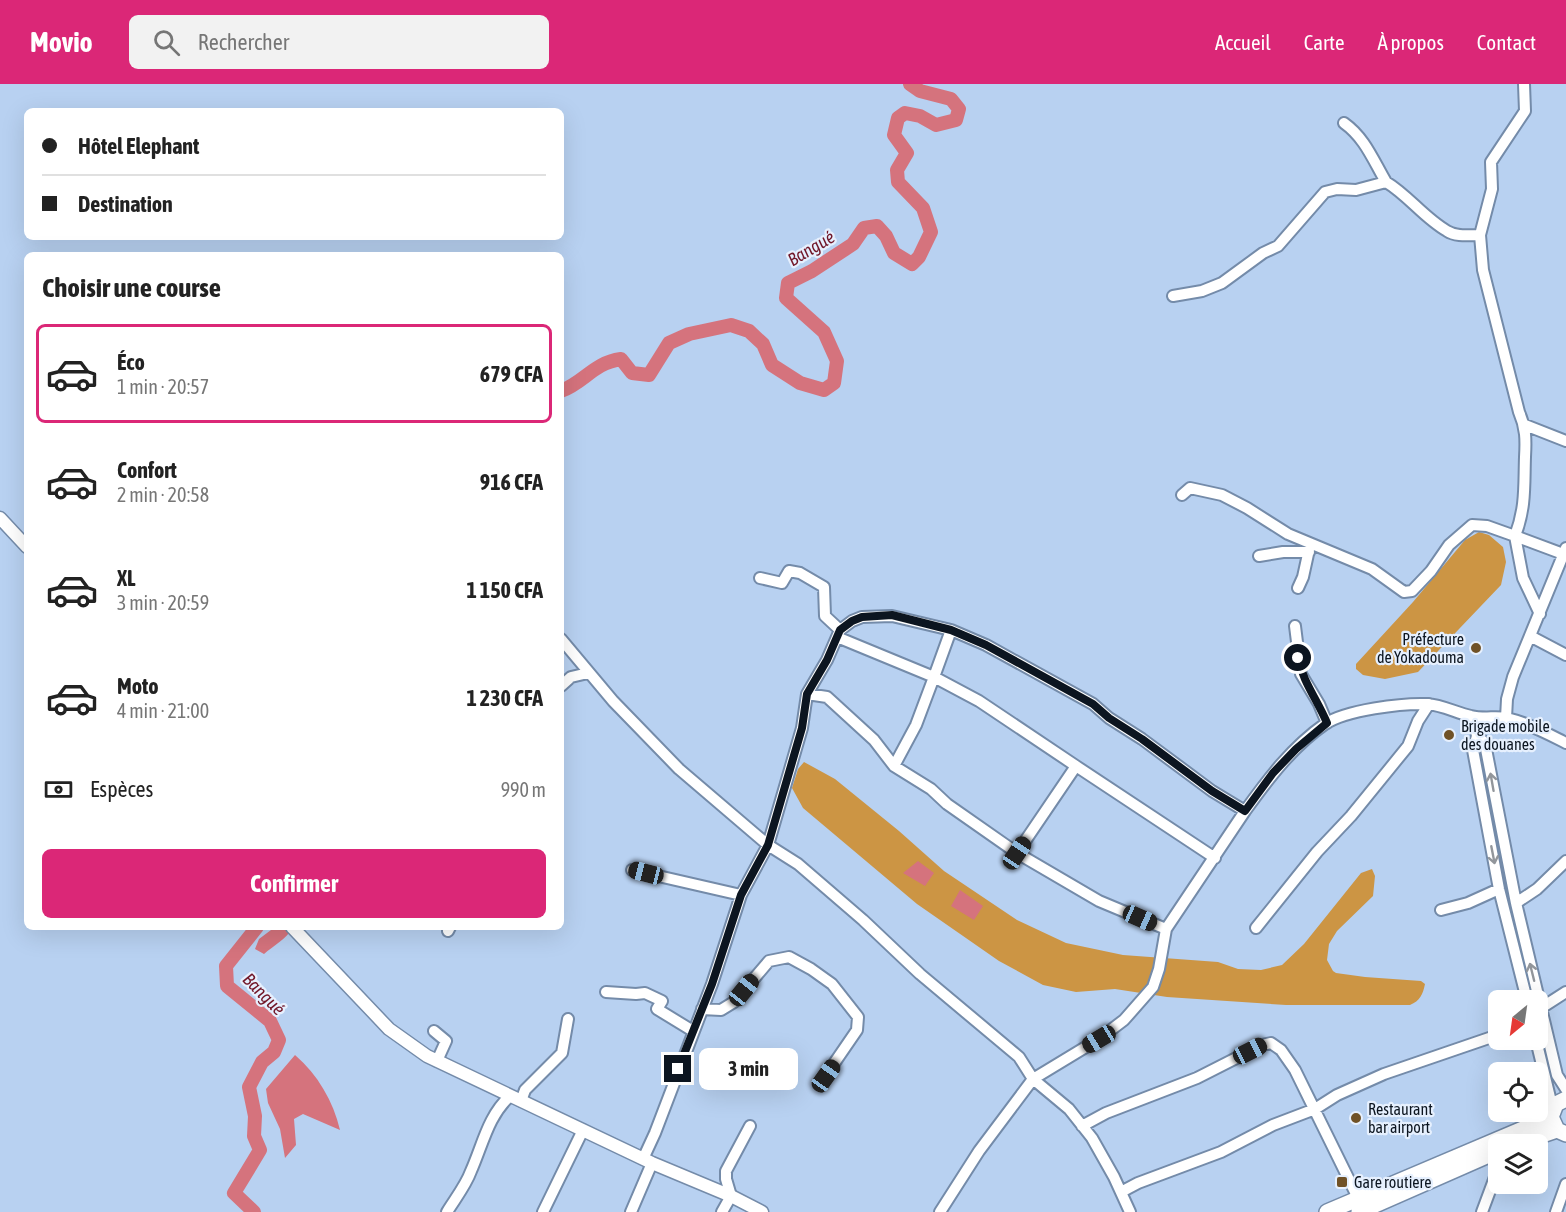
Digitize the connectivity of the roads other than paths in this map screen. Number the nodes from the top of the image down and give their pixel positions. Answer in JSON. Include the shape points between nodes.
{"nodes":[{"id":1,"x":1524,"y":84,"type":"edge"},
{"id":2,"x":1344,"y":123,"type":"dead end"},
{"id":3,"x":1386,"y":182,"type":"junction"},
{"id":4,"x":1480,"y":235,"type":"junction"},
{"id":5,"x":1173,"y":296,"type":"dead end"},
{"id":6,"x":1525,"y":425,"type":"junction"},
{"id":7,"x":1566,"y":441,"type":"edge"},
{"id":8,"x":1182,"y":495,"type":"dead end"},
{"id":9,"x":0,"y":518,"type":"edge"},
{"id":10,"x":1515,"y":536,"type":"junction"},
{"id":11,"x":24,"y":544,"type":"edge"},
{"id":12,"x":1309,"y":548,"type":"junction"},
{"id":13,"x":1565,"y":552,"type":"edge"},
{"id":14,"x":1260,"y":556,"type":"dead end"},
{"id":15,"x":760,"y":578,"type":"dead end"},
{"id":16,"x":1298,"y":588,"type":"dead end"},
{"id":17,"x":1540,"y":614,"type":"junction"},
{"id":18,"x":1295,"y":626,"type":"dead end"},
{"id":19,"x":951,"y":630,"type":"junction"},
{"id":20,"x":838,"y":634,"type":"junction"},
{"id":21,"x":1530,"y":636,"type":"junction"},
{"id":22,"x":564,"y":643,"type":"edge"},
{"id":23,"x":1566,"y":655,"type":"edge"},
{"id":24,"x":588,"y":672,"type":"junction"},
{"id":25,"x":934,"y":677,"type":"junction"},
{"id":26,"x":564,"y":682,"type":"edge"},
{"id":27,"x":807,"y":694,"type":"junction"},
{"id":28,"x":1429,"y":704,"type":"junction"},
{"id":29,"x":1473,"y":717,"type":"junction"},
{"id":30,"x":1506,"y":718,"type":"junction"},
{"id":31,"x":1327,"y":723,"type":"junction"},
{"id":32,"x":1477,"y":736,"type":"junction"},
{"id":33,"x":1566,"y":743,"type":"edge"},
{"id":34,"x":894,"y":766,"type":"junction"},
{"id":35,"x":1076,"y":766,"type":"junction"},
{"id":36,"x":1245,"y":811,"type":"junction"},
{"id":37,"x":768,"y":845,"type":"junction"},
{"id":38,"x":1017,"y":853,"type":"junction"},
{"id":39,"x":1215,"y":858,"type":"junction"},
{"id":40,"x":1566,"y":861,"type":"edge"},
{"id":41,"x":632,"y":870,"type":"dead end"},
{"id":42,"x":1499,"y":889,"type":"junction"},
{"id":43,"x":741,"y":895,"type":"junction"},
{"id":44,"x":1516,"y":903,"type":"junction"},
{"id":45,"x":1441,"y":910,"type":"dead end"},
{"id":46,"x":1256,"y":928,"type":"dead end"},
{"id":47,"x":1166,"y":929,"type":"junction"},
{"id":48,"x":295,"y":930,"type":"edge"},
{"id":49,"x":1524,"y":990,"type":"edge"},
{"id":50,"x":1535,"y":990,"type":"edge"},
{"id":51,"x":606,"y":992,"type":"dead end"},
{"id":52,"x":1566,"y":992,"type":"edge"},
{"id":53,"x":1548,"y":1003,"type":"edge"},
{"id":54,"x":702,"y":1009,"type":"junction"},
{"id":55,"x":568,"y":1019,"type":"dead end"},
{"id":56,"x":434,"y":1031,"type":"dead end"},
{"id":57,"x":693,"y":1031,"type":"junction"},
{"id":58,"x":1488,"y":1038,"type":"edge"},
{"id":59,"x":1548,"y":1042,"type":"edge"},
{"id":60,"x":1539,"y":1050,"type":"edge"},
{"id":61,"x":437,"y":1061,"type":"junction"},
{"id":62,"x":1033,"y":1079,"type":"junction"},
{"id":63,"x":822,"y":1081,"type":"dead end"},
{"id":64,"x":1566,"y":1089,"type":"edge"},
{"id":65,"x":515,"y":1098,"type":"junction"},
{"id":66,"x":1566,"y":1099,"type":"edge"},
{"id":67,"x":1314,"y":1109,"type":"junction"},
{"id":68,"x":1557,"y":1123,"type":"edge"},
{"id":69,"x":750,"y":1126,"type":"dead end"},
{"id":70,"x":1082,"y":1126,"type":"junction"},
{"id":71,"x":583,"y":1130,"type":"junction"},
{"id":72,"x":1536,"y":1134,"type":"edge"},
{"id":73,"x":1488,"y":1155,"type":"edge"},
{"id":74,"x":648,"y":1161,"type":"junction"},
{"id":75,"x":1566,"y":1184,"type":"edge"},
{"id":76,"x":1121,"y":1192,"type":"junction"},
{"id":77,"x":1489,"y":1194,"type":"edge"},
{"id":78,"x":731,"y":1196,"type":"junction"},
{"id":79,"x":1358,"y":1205,"type":"edge"},
{"id":80,"x":447,"y":1212,"type":"edge"},
{"id":81,"x":543,"y":1212,"type":"edge"},
{"id":82,"x":631,"y":1212,"type":"edge"},
{"id":83,"x":722,"y":1212,"type":"edge"},
{"id":84,"x":762,"y":1212,"type":"edge"},
{"id":85,"x":940,"y":1212,"type":"edge"},
{"id":86,"x":1130,"y":1212,"type":"edge"},
{"id":87,"x":1327,"y":1212,"type":"edge"},
{"id":88,"x":1482,"y":1212,"type":"edge"},
{"id":89,"x":1556,"y":1212,"type":"edge"}],
"edges":[{"from":1,"to":4,"type":"street","via":[[1525,111],[1491,162],[1492,189]]},
{"from":2,"to":3,"type":"street","via":[[1365,143]]},
{"from":3,"to":4,"type":"street","via":[[1448,232]]},
{"from":3,"to":5,"type":"street","via":[[1356,190],[1325,192],[1278,246],[1222,282],[1202,291]]},
{"from":4,"to":6,"type":"street","via":[[1483,270]]},
{"from":6,"to":7,"type":"street"},
{"from":6,"to":10,"type":"street","via":[[1524,504]]},
{"from":8,"to":12,"type":"street","via":[[1190,488],[1222,495]]},
{"from":9,"to":11,"type":"main road"},
{"from":10,"to":12,"type":"street","via":[[1472,525],[1449,545],[1412,591],[1404,592],[1372,569]]},
{"from":10,"to":13,"type":"street"},
{"from":10,"to":17,"type":"street","via":[[1523,578]]},
{"from":12,"to":14,"type":"street"},
{"from":12,"to":16,"type":"street"},
{"from":13,"to":17,"type":"street"},
{"from":15,"to":20,"type":"street","via":[[782,583],[789,572],[800,573],[824,587],[825,616]]},
{"from":17,"to":21,"type":"street"},
{"from":18,"to":31,"type":"street","via":[[1301,674]]},
{"from":19,"to":20,"type":"street","via":[[878,615],[862,617]]},
{"from":19,"to":25,"type":"street"},
{"from":19,"to":36,"type":"street","via":[[1076,693]]},
{"from":20,"to":25,"type":"street"},
{"from":20,"to":27,"type":"street"},
{"from":21,"to":23,"type":"street"},
{"from":21,"to":30,"type":"street","via":[[1510,688]]},
{"from":22,"to":24,"type":"street"},
{"from":24,"to":26,"type":"street"},
{"from":24,"to":37,"type":"street","via":[[679,770]]},
{"from":25,"to":34,"type":"street","via":[[916,725]]},
{"from":25,"to":35,"type":"street","via":[[979,701]]},
{"from":27,"to":34,"type":"street","via":[[827,697],[874,740]]},
{"from":27,"to":37,"type":"street","via":[[802,728]]},
{"from":28,"to":29,"type":"street"},
{"from":28,"to":31,"type":"street","via":[[1393,705]]},
{"from":28,"to":46,"type":"street","via":[[1408,746]]},
{"from":29,"to":30,"type":"street"},
{"from":29,"to":32,"type":"street"},
{"from":30,"to":33,"type":"street"},
{"from":31,"to":36,"type":"street","via":[[1273,773]]},
{"from":32,"to":42,"type":"street","one_way":true,"via":[[1473,750]]},
{"from":44,"to":32,"type":"street","one_way":true,"via":[[1486,748]]},
{"from":34,"to":38,"type":"street"},
{"from":35,"to":38,"type":"street"},
{"from":35,"to":39,"type":"street"},
{"from":36,"to":39,"type":"street"},
{"from":37,"to":43,"type":"street"},
{"from":37,"to":62,"type":"street","via":[[798,864],[1019,1057]]},
{"from":38,"to":47,"type":"street","via":[[1099,901]]},
{"from":39,"to":47,"type":"street"},
{"from":40,"to":44,"type":"street"},
{"from":41,"to":43,"type":"street"},
{"from":42,"to":45,"type":"street"},
{"from":42,"to":49,"type":"street"},
{"from":43,"to":54,"type":"street"},
{"from":50,"to":44,"type":"street","one_way":true},
{"from":47,"to":62,"type":"street","via":[[1153,987],[1140,1002],[1099,1039]]},
{"from":48,"to":61,"type":"main road","via":[[389,1029]]},
{"from":51,"to":57,"type":"street","via":[[645,993],[662,1001],[657,1009]]},
{"from":52,"to":53,"type":"street"},
{"from":54,"to":57,"type":"street"},
{"from":54,"to":63,"type":"street","via":[[721,1010],[734,1002],[769,961],[789,957],[811,969],[832,984],[858,1017],[857,1030]]},
{"from":55,"to":65,"type":"street","via":[[562,1053]]},
{"from":56,"to":61,"type":"street","via":[[446,1041]]},
{"from":57,"to":74,"type":"street"},
{"from":58,"to":67,"type":"street","via":[[1384,1074]]},
{"from":59,"to":64,"type":"street","via":[[1557,1075]]},
{"from":60,"to":68,"type":"street"},
{"from":61,"to":65,"type":"main road"},
{"from":62,"to":70,"type":"street","via":[[1069,1109]]},
{"from":62,"to":85,"type":"street"},
{"from":65,"to":71,"type":"main road"},
{"from":65,"to":80,"type":"street","via":[[500,1105],[471,1172]]},
{"from":66,"to":68,"type":"highway","via":[[1556,1104]]},
{"from":67,"to":70,"type":"street","via":[[1295,1070],[1271,1043]]},
{"from":67,"to":76,"type":"street"},
{"from":67,"to":79,"type":"street"},
{"from":68,"to":72,"type":"highway"},
{"from":68,"to":79,"type":"highway"},
{"from":69,"to":78,"type":"street","via":[[726,1172]]},
{"from":70,"to":76,"type":"street"},
{"from":71,"to":74,"type":"main road"},
{"from":71,"to":81,"type":"street"},
{"from":73,"to":79,"type":"highway"},
{"from":74,"to":78,"type":"main road"},
{"from":74,"to":82,"type":"street"},
{"from":75,"to":89,"type":"street"},
{"from":76,"to":86,"type":"street"},
{"from":77,"to":88,"type":"street"},
{"from":78,"to":83,"type":"street"},
{"from":78,"to":84,"type":"main road"},
{"from":79,"to":87,"type":"highway"}]}
